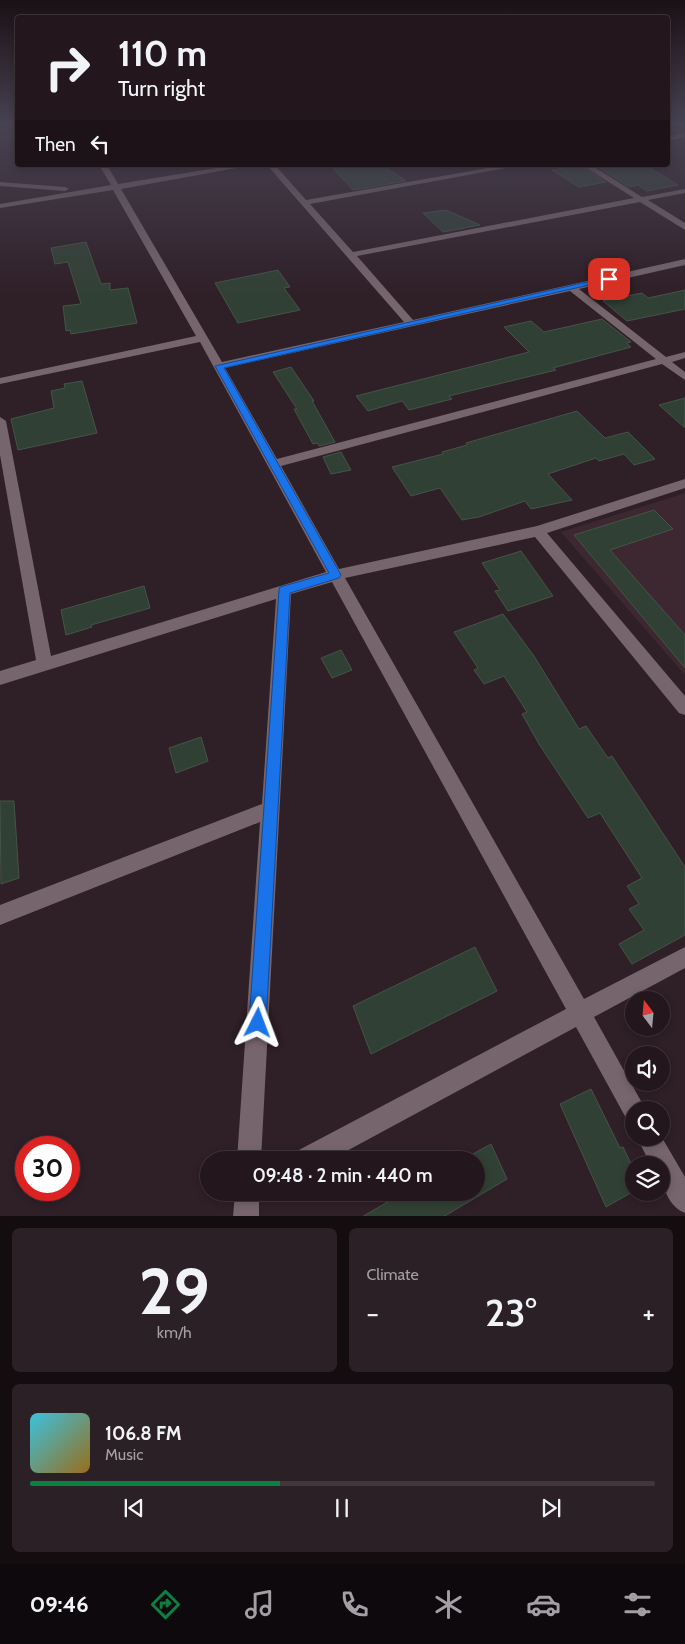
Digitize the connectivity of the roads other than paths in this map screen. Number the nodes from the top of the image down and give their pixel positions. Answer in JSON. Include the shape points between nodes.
{"nodes":[{"id":1,"x":113,"y":182,"type":"edge"},
{"id":2,"x":148,"y":182,"type":"edge"},
{"id":3,"x":285,"y":182,"type":"edge"},
{"id":4,"x":423,"y":182,"type":"edge"},
{"id":5,"x":613,"y":182,"type":"edge"},
{"id":6,"x":0,"y":184,"type":"edge"},
{"id":7,"x":116,"y":187,"type":"junction"},
{"id":8,"x":685,"y":191,"type":"edge"},
{"id":9,"x":86,"y":192,"type":"junction"},
{"id":10,"x":641,"y":199,"type":"junction"},
{"id":11,"x":303,"y":203,"type":"junction"},
{"id":12,"x":0,"y":206,"type":"edge"},
{"id":13,"x":685,"y":227,"type":"edge"},
{"id":14,"x":350,"y":255,"type":"junction"},
{"id":15,"x":685,"y":262,"type":"edge"},
{"id":16,"x":570,"y":288,"type":"junction"},
{"id":17,"x":411,"y":323,"type":"junction"},
{"id":18,"x":202,"y":338,"type":"junction"},
{"id":19,"x":685,"y":355,"type":"edge"},
{"id":20,"x":664,"y":360,"type":"junction"},
{"id":21,"x":219,"y":366,"type":"junction"},
{"id":22,"x":685,"y":377,"type":"edge"},
{"id":23,"x":0,"y":381,"type":"edge"},
{"id":24,"x":0,"y":420,"type":"edge"},
{"id":25,"x":272,"y":464,"type":"junction"},
{"id":26,"x":685,"y":483,"type":"edge"},
{"id":27,"x":7,"y":498,"type":"edge"},
{"id":28,"x":538,"y":531,"type":"junction"},
{"id":29,"x":335,"y":575,"type":"junction"},
{"id":30,"x":284,"y":590,"type":"junction"},
{"id":31,"x":45,"y":664,"type":"junction"},
{"id":32,"x":0,"y":678,"type":"edge"},
{"id":33,"x":685,"y":708,"type":"edge"},
{"id":34,"x":271,"y":808,"type":"junction"},
{"id":35,"x":0,"y":915,"type":"edge"},
{"id":36,"x":685,"y":957,"type":"edge"},
{"id":37,"x":580,"y":1012,"type":"junction"},
{"id":38,"x":629,"y":1101,"type":"edge"},
{"id":39,"x":654,"y":1146,"type":"edge"},
{"id":40,"x":250,"y":1151,"type":"edge"},
{"id":41,"x":323,"y":1151,"type":"edge"},
{"id":42,"x":247,"y":1201,"type":"edge"},
{"id":43,"x":685,"y":1201,"type":"edge"},
{"id":44,"x":246,"y":1216,"type":"edge"}],
"edges":[{"from":1,"to":7,"type":"street"},
{"from":2,"to":7,"type":"street"},
{"from":3,"to":11,"type":"street"},
{"from":4,"to":11,"type":"street"},
{"from":5,"to":10,"type":"street"},
{"from":6,"to":9,"type":"street"},
{"from":7,"to":9,"type":"street"},
{"from":7,"to":18,"type":"street"},
{"from":8,"to":10,"type":"street"},
{"from":9,"to":12,"type":"street"},
{"from":10,"to":13,"type":"street"},
{"from":10,"to":14,"type":"street"},
{"from":11,"to":14,"type":"street"},
{"from":14,"to":17,"type":"street"},
{"from":15,"to":16,"type":"street"},
{"from":16,"to":17,"type":"street"},
{"from":16,"to":20,"type":"street"},
{"from":17,"to":21,"type":"street"},
{"from":18,"to":21,"type":"street"},
{"from":18,"to":23,"type":"street"},
{"from":19,"to":20,"type":"street"},
{"from":20,"to":22,"type":"street"},
{"from":20,"to":25,"type":"street"},
{"from":21,"to":25,"type":"street"},
{"from":24,"to":27,"type":"street"},
{"from":25,"to":29,"type":"street"},
{"from":26,"to":28,"type":"street"},
{"from":27,"to":31,"type":"street"},
{"from":28,"to":29,"type":"street"},
{"from":28,"to":33,"type":"street"},
{"from":29,"to":30,"type":"street"},
{"from":29,"to":37,"type":"street"},
{"from":30,"to":31,"type":"street"},
{"from":30,"to":34,"type":"street"},
{"from":31,"to":32,"type":"street"},
{"from":34,"to":35,"type":"street"},
{"from":34,"to":40,"type":"street"},
{"from":36,"to":37,"type":"street"},
{"from":37,"to":38,"type":"street"},
{"from":37,"to":41,"type":"street"},
{"from":39,"to":43,"type":"street"},
{"from":42,"to":44,"type":"street"}]}
